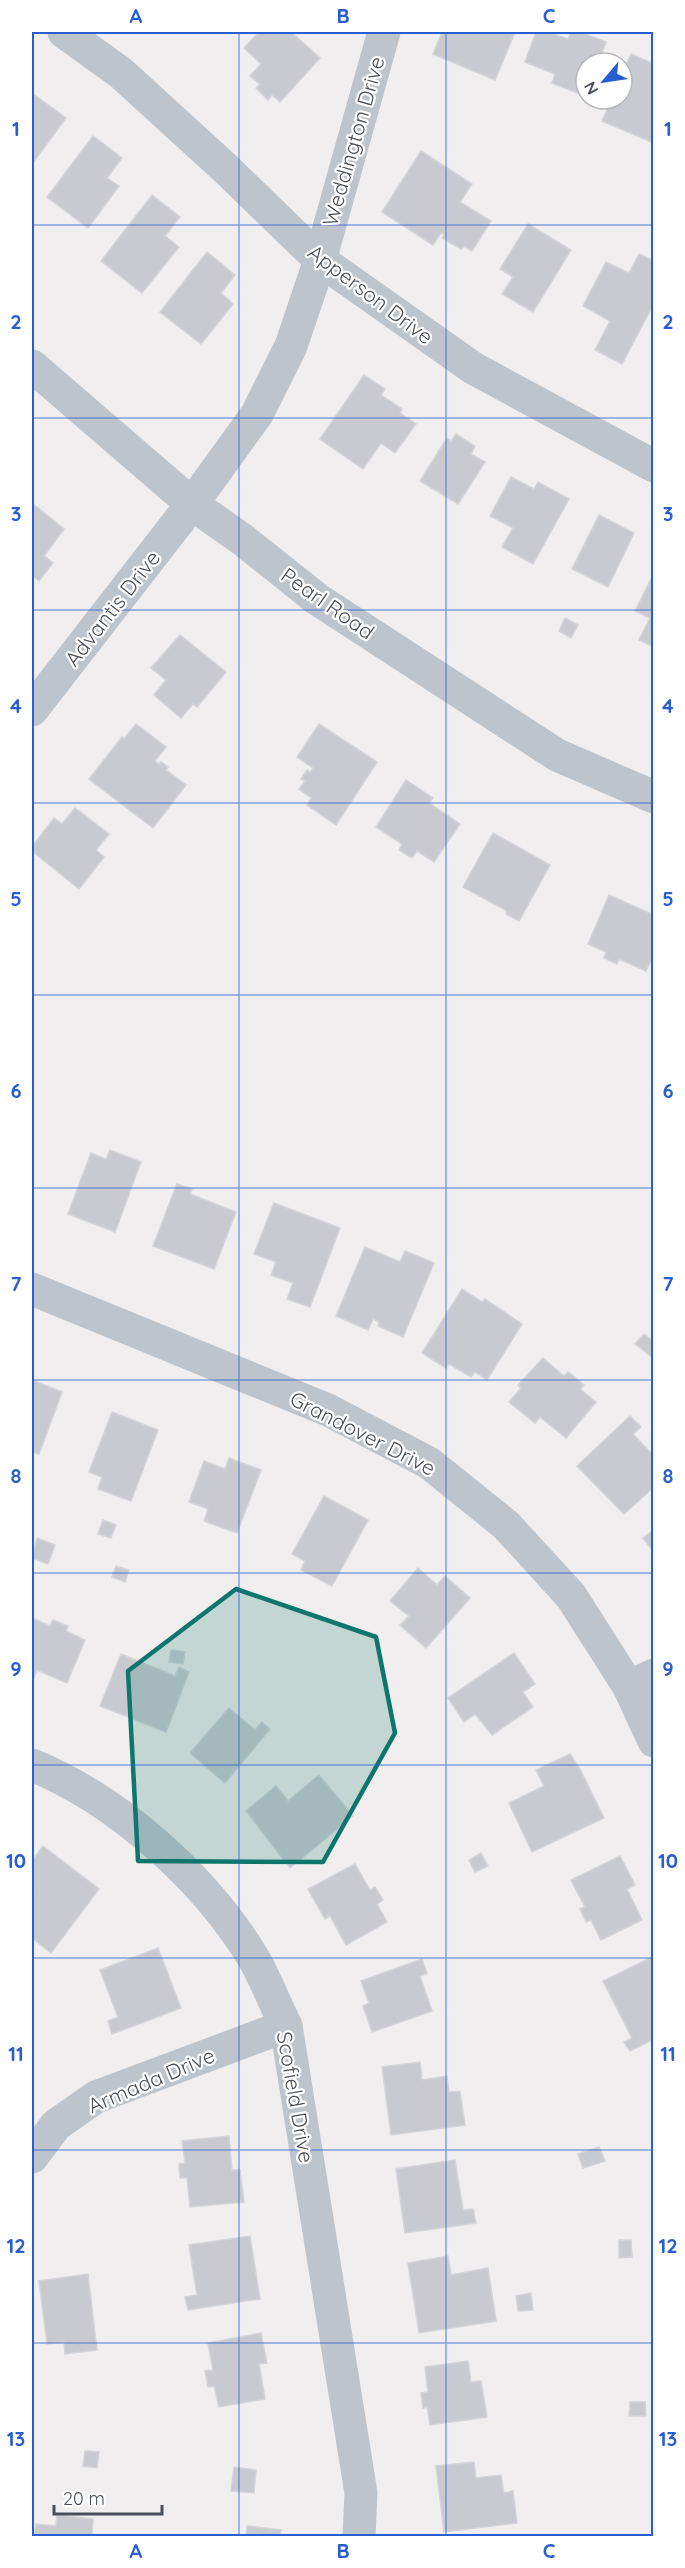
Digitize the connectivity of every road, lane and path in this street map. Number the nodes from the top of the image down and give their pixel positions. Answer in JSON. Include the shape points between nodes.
{"nodes":[{"id":1,"x":64,"y":32,"type":"edge"},
{"id":2,"x":384,"y":32,"type":"edge"},
{"id":3,"x":320,"y":260,"type":"junction"},
{"id":4,"x":32,"y":366,"type":"edge"},
{"id":5,"x":654,"y":466,"type":"edge"},
{"id":6,"x":192,"y":504,"type":"junction"},
{"id":7,"x":32,"y":710,"type":"edge"},
{"id":8,"x":654,"y":797,"type":"edge"},
{"id":9,"x":32,"y":1289,"type":"edge"},
{"id":10,"x":641,"y":1681,"type":"edge"},
{"id":11,"x":654,"y":1741,"type":"edge"},
{"id":12,"x":32,"y":1765,"type":"edge"},
{"id":13,"x":286,"y":2026,"type":"junction"},
{"id":14,"x":32,"y":2157,"type":"edge"},
{"id":15,"x":359,"y":2536,"type":"edge"}],
"edges":[{"from":1,"to":3,"type":"street","name":"Apperson Drive","via":[[121,73]]},
{"from":2,"to":3,"type":"street","name":"Weddington Drive"},
{"from":3,"to":5,"type":"street","name":"Apperson Drive","via":[[473,368]]},
{"from":3,"to":6,"type":"street","name":"Weddington Drive","via":[[291,346],[258,414]]},
{"from":4,"to":6,"type":"street","name":"Pearl Road"},
{"from":6,"to":7,"type":"street","name":"Advantis Drive"},
{"from":6,"to":8,"type":"street","name":"Pearl Road","via":[[317,599],[557,755]]},
{"from":9,"to":10,"type":"street","name":"Grandover Drive","via":[[328,1410],[429,1463],[506,1525],[572,1596]]},
{"from":10,"to":11,"type":"street","name":"Grandover Drive"},
{"from":12,"to":13,"type":"street","name":"Scofield Drive","via":[[118,1813],[170,1856],[219,1911],[254,1960]]},
{"from":13,"to":14,"type":"street","name":"Armada Drive","via":[[96,2097],[56,2125]]},
{"from":13,"to":15,"type":"street","name":"Scofield Drive","via":[[360,2493]]}]}
